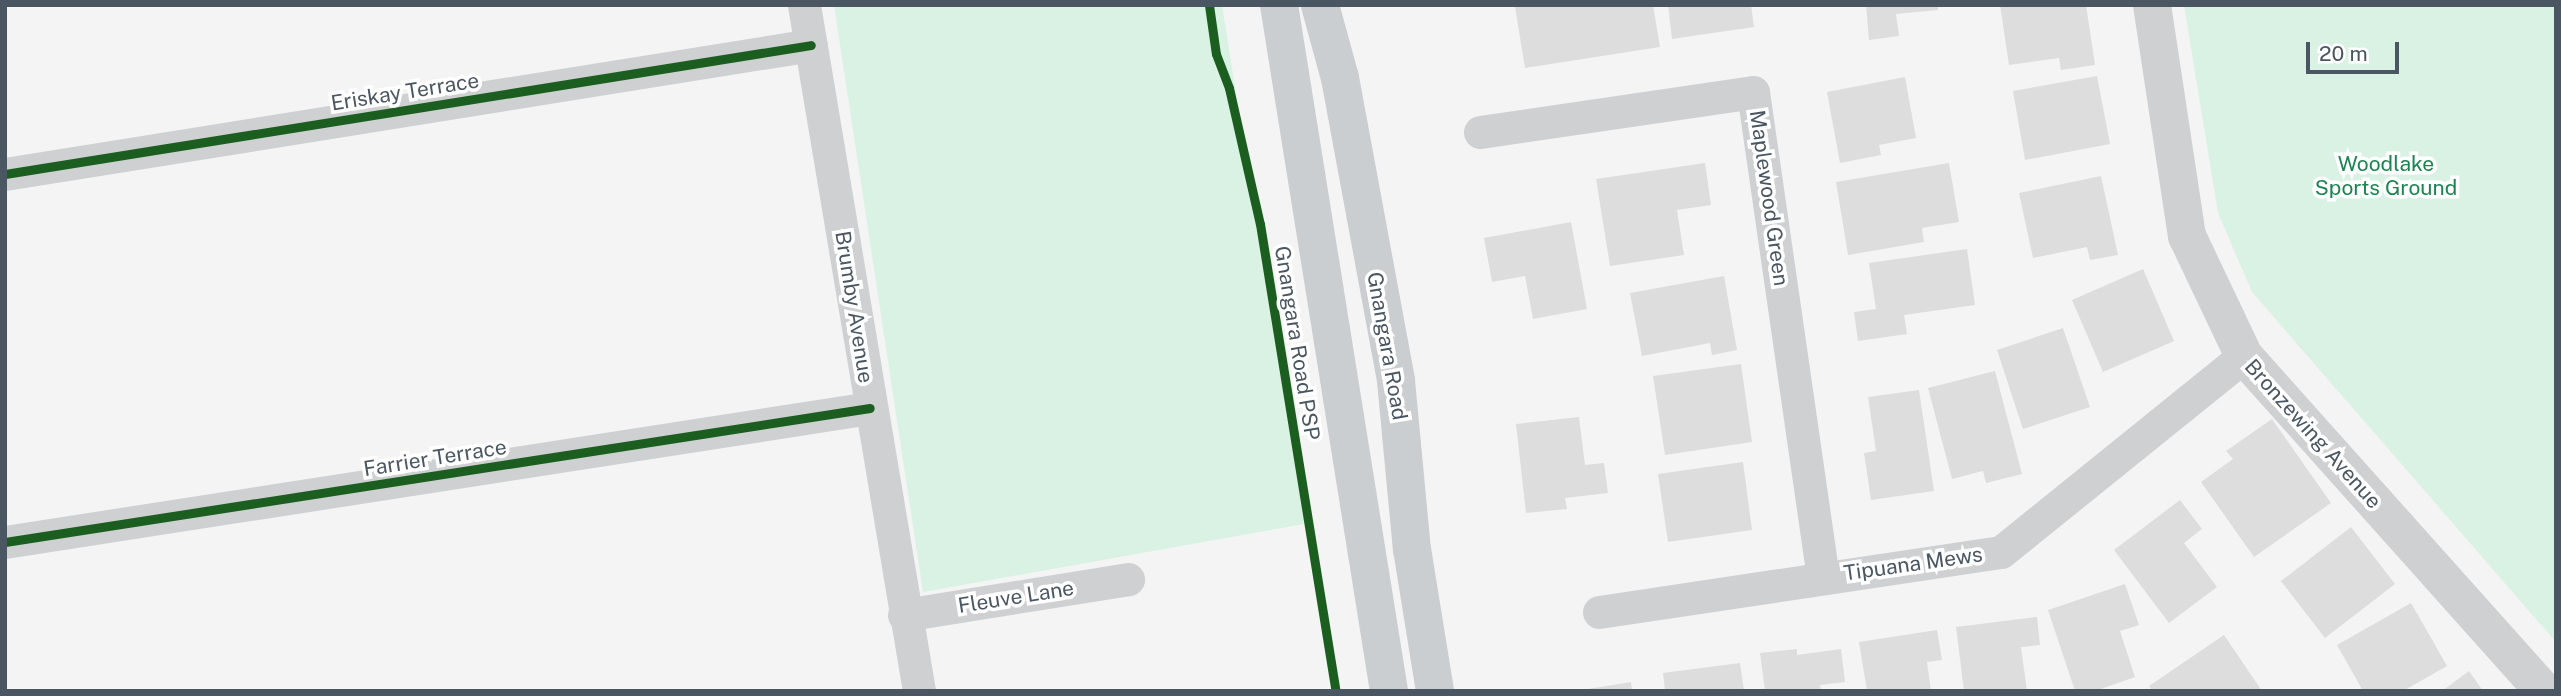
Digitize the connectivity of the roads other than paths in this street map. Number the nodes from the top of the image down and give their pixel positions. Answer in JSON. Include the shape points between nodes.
{"nodes":[{"id":1,"x":804,"y":5,"type":"edge"},
{"id":2,"x":1279,"y":5,"type":"edge"},
{"id":3,"x":1320,"y":5,"type":"edge"},
{"id":4,"x":2152,"y":5,"type":"edge"},
{"id":5,"x":811,"y":45,"type":"junction"},
{"id":6,"x":1480,"y":132,"type":"dead end"},
{"id":7,"x":5,"y":174,"type":"edge"},
{"id":8,"x":2244,"y":356,"type":"junction"},
{"id":9,"x":870,"y":408,"type":"junction"},
{"id":10,"x":5,"y":542,"type":"edge"},
{"id":11,"x":1823,"y":577,"type":"junction"},
{"id":12,"x":1128,"y":579,"type":"dead end"},
{"id":13,"x":1599,"y":612,"type":"dead end"},
{"id":14,"x":904,"y":615,"type":"junction"},
{"id":15,"x":919,"y":691,"type":"edge"},
{"id":16,"x":1389,"y":691,"type":"edge"},
{"id":17,"x":1435,"y":691,"type":"edge"},
{"id":18,"x":2543,"y":691,"type":"edge"}],
"edges":[{"from":1,"to":5,"type":"street","name":"Brumby Avenue"},
{"from":2,"to":16,"type":"main road"},
{"from":3,"to":17,"type":"main road","name":"Gnangara Road","via":[[1340,78],[1395,381],[1412,549]]},
{"from":4,"to":8,"type":"street","name":"Bronzewing Avenue","via":[[2187,236]]},
{"from":5,"to":7,"type":"street","name":"Eriskay Terrace"},
{"from":5,"to":9,"type":"street","name":"Brumby Avenue"},
{"from":6,"to":11,"type":"street","name":"Maplewood Green","via":[[1753,92]]},
{"from":8,"to":11,"type":"street","name":"Tipuana Mews","via":[[2001,552]]},
{"from":8,"to":18,"type":"street","name":"Bronzewing Avenue"},
{"from":9,"to":10,"type":"street","name":"Farrier Terrace"},
{"from":9,"to":14,"type":"street","name":"Brumby Avenue"},
{"from":11,"to":13,"type":"street","name":"Tipuana Mews"},
{"from":12,"to":14,"type":"street","name":"Fleuve Lane"},
{"from":14,"to":15,"type":"street","name":"Brumby Avenue"}]}
